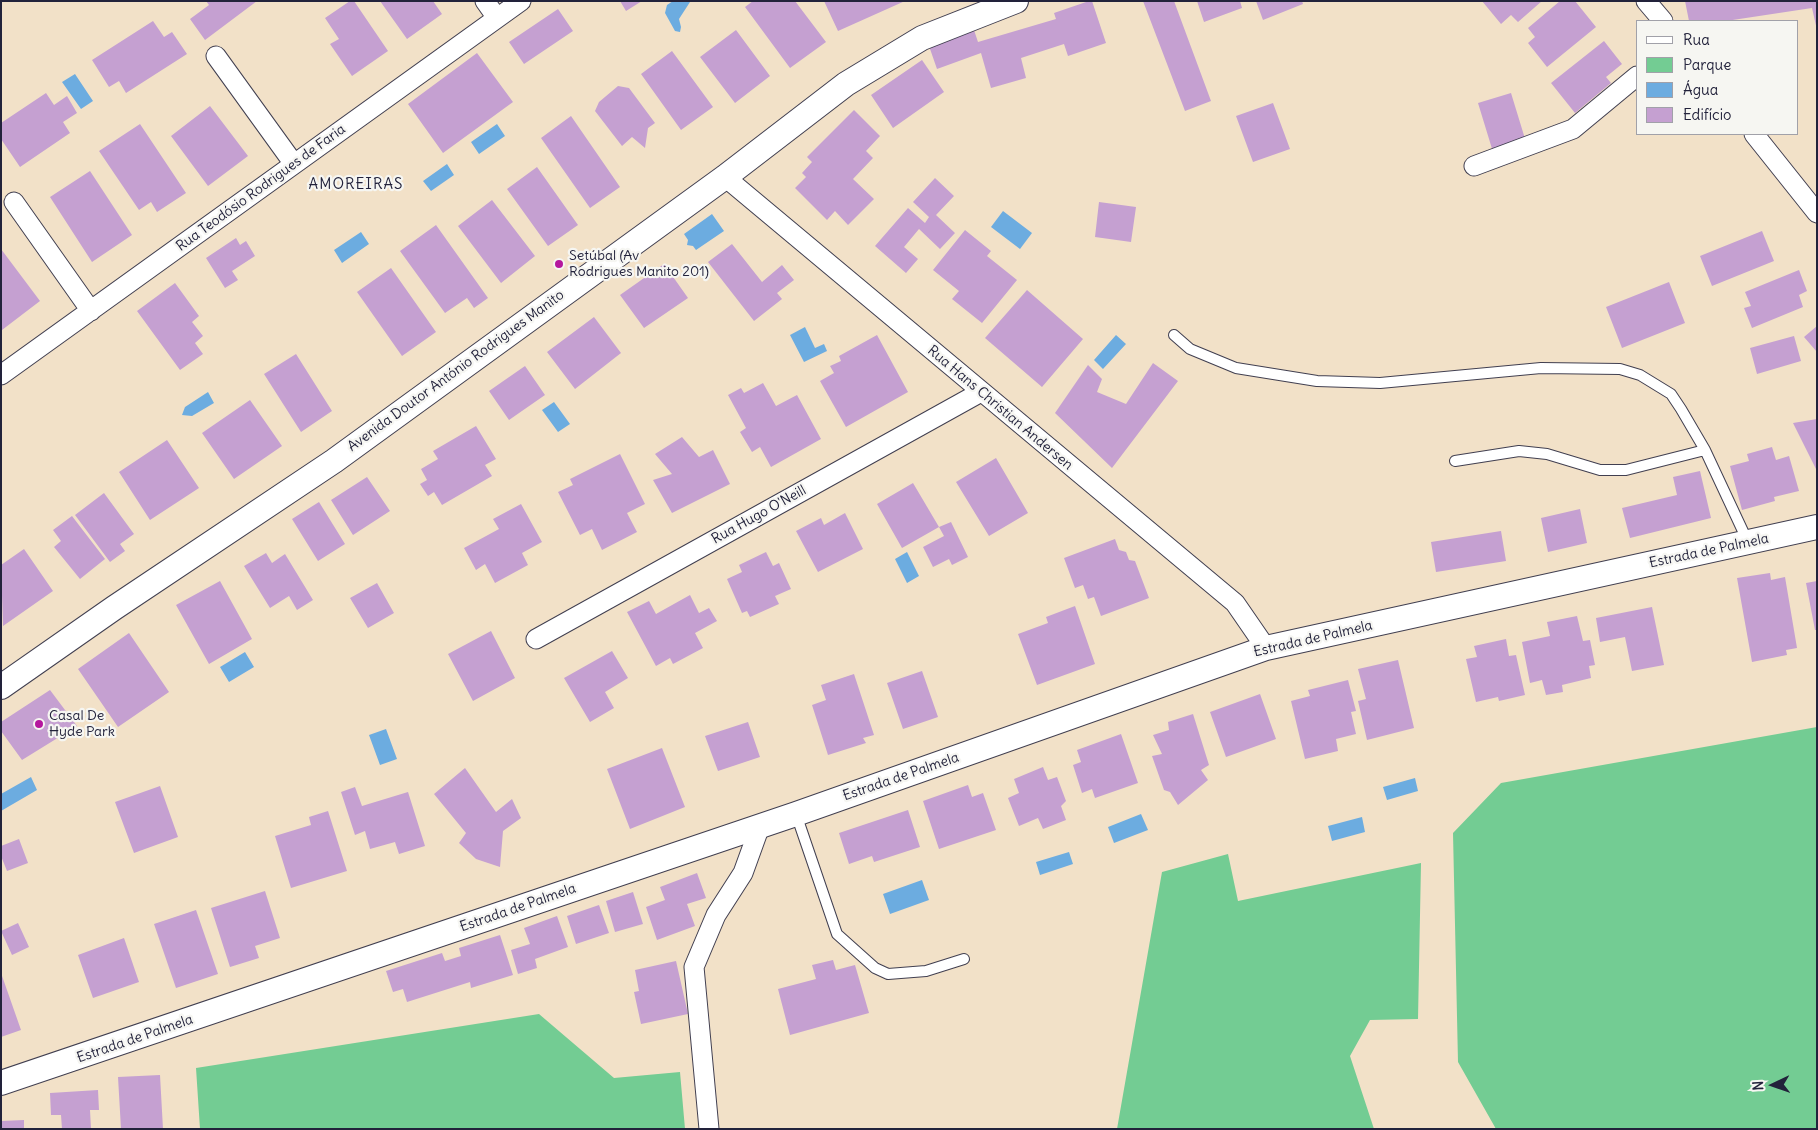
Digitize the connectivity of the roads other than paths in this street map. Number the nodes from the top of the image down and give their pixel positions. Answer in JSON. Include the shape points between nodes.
{"nodes":[{"id":1,"x":485,"y":1,"type":"edge"},
{"id":2,"x":522,"y":1,"type":"edge"},
{"id":3,"x":1016,"y":1,"type":"edge"},
{"id":4,"x":1646,"y":1,"type":"edge"},
{"id":5,"x":497,"y":18,"type":"junction"},
{"id":6,"x":1662,"y":20,"type":"edge"},
{"id":7,"x":216,"y":56,"type":"dead end"},
{"id":8,"x":1636,"y":77,"type":"edge"},
{"id":9,"x":1755,"y":135,"type":"edge"},
{"id":10,"x":294,"y":164,"type":"junction"},
{"id":11,"x":1474,"y":166,"type":"dead end"},
{"id":12,"x":725,"y":177,"type":"junction"},
{"id":13,"x":14,"y":202,"type":"dead end"},
{"id":14,"x":1817,"y":213,"type":"edge"},
{"id":15,"x":91,"y":311,"type":"junction"},
{"id":16,"x":1174,"y":335,"type":"dead end"},
{"id":17,"x":1,"y":375,"type":"edge"},
{"id":18,"x":981,"y":392,"type":"junction"},
{"id":19,"x":1705,"y":450,"type":"junction"},
{"id":20,"x":1455,"y":461,"type":"dead end"},
{"id":21,"x":1817,"y":527,"type":"edge"},
{"id":22,"x":1748,"y":542,"type":"junction"},
{"id":23,"x":536,"y":639,"type":"dead end"},
{"id":24,"x":1266,"y":648,"type":"junction"},
{"id":25,"x":1,"y":687,"type":"edge"},
{"id":26,"x":796,"y":814,"type":"junction"},
{"id":27,"x":760,"y":826,"type":"junction"},
{"id":28,"x":964,"y":960,"type":"dead end"},
{"id":29,"x":1,"y":1083,"type":"edge"},
{"id":30,"x":709,"y":1129,"type":"edge"}],
"edges":[{"from":1,"to":5,"type":"street"},
{"from":2,"to":5,"type":"street","name":"Rua Teodósio Rodrigues de Faria"},
{"from":3,"to":12,"type":"street","name":"Avenida Doutor António Rodrigues Manito","via":[[922,38],[846,84]]},
{"from":4,"to":6,"type":"street"},
{"from":5,"to":10,"type":"street","name":"Rua Teodósio Rodrigues de Faria"},
{"from":7,"to":10,"type":"street"},
{"from":8,"to":11,"type":"street","via":[[1573,129]]},
{"from":9,"to":14,"type":"street"},
{"from":10,"to":15,"type":"street","name":"Rua Teodósio Rodrigues de Faria"},
{"from":12,"to":18,"type":"street","name":"Rua Hans Christian Andersen"},
{"from":12,"to":25,"type":"street","name":"Avenida Doutor António Rodrigues Manito","via":[[334,461]]},
{"from":13,"to":15,"type":"street"},
{"from":15,"to":17,"type":"street","name":"Rua Teodósio Rodrigues de Faria"},
{"from":16,"to":19,"type":"lane","via":[[1190,349],[1236,368],[1332,382],[1380,382],[1541,368],[1630,371],[1671,394]]},
{"from":18,"to":23,"type":"street","name":"Rua Hugo O'Neill"},
{"from":18,"to":24,"type":"street","name":"Rua Hans Christian Andersen","via":[[1235,604]]},
{"from":19,"to":20,"type":"lane","via":[[1626,470],[1600,470],[1546,454],[1519,451]]},
{"from":19,"to":22,"type":"lane"},
{"from":21,"to":22,"type":"street","name":"Estrada de Palmela"},
{"from":22,"to":24,"type":"street","name":"Estrada de Palmela"},
{"from":24,"to":26,"type":"street","name":"Estrada de Palmela"},
{"from":26,"to":27,"type":"street","name":"Estrada de Palmela"},
{"from":26,"to":28,"type":"lane","via":[[837,934],[875,968],[888,974],[926,971]]},
{"from":27,"to":29,"type":"street","name":"Estrada de Palmela"},
{"from":27,"to":30,"type":"street","via":[[743,873],[716,915],[694,967]]}]}
